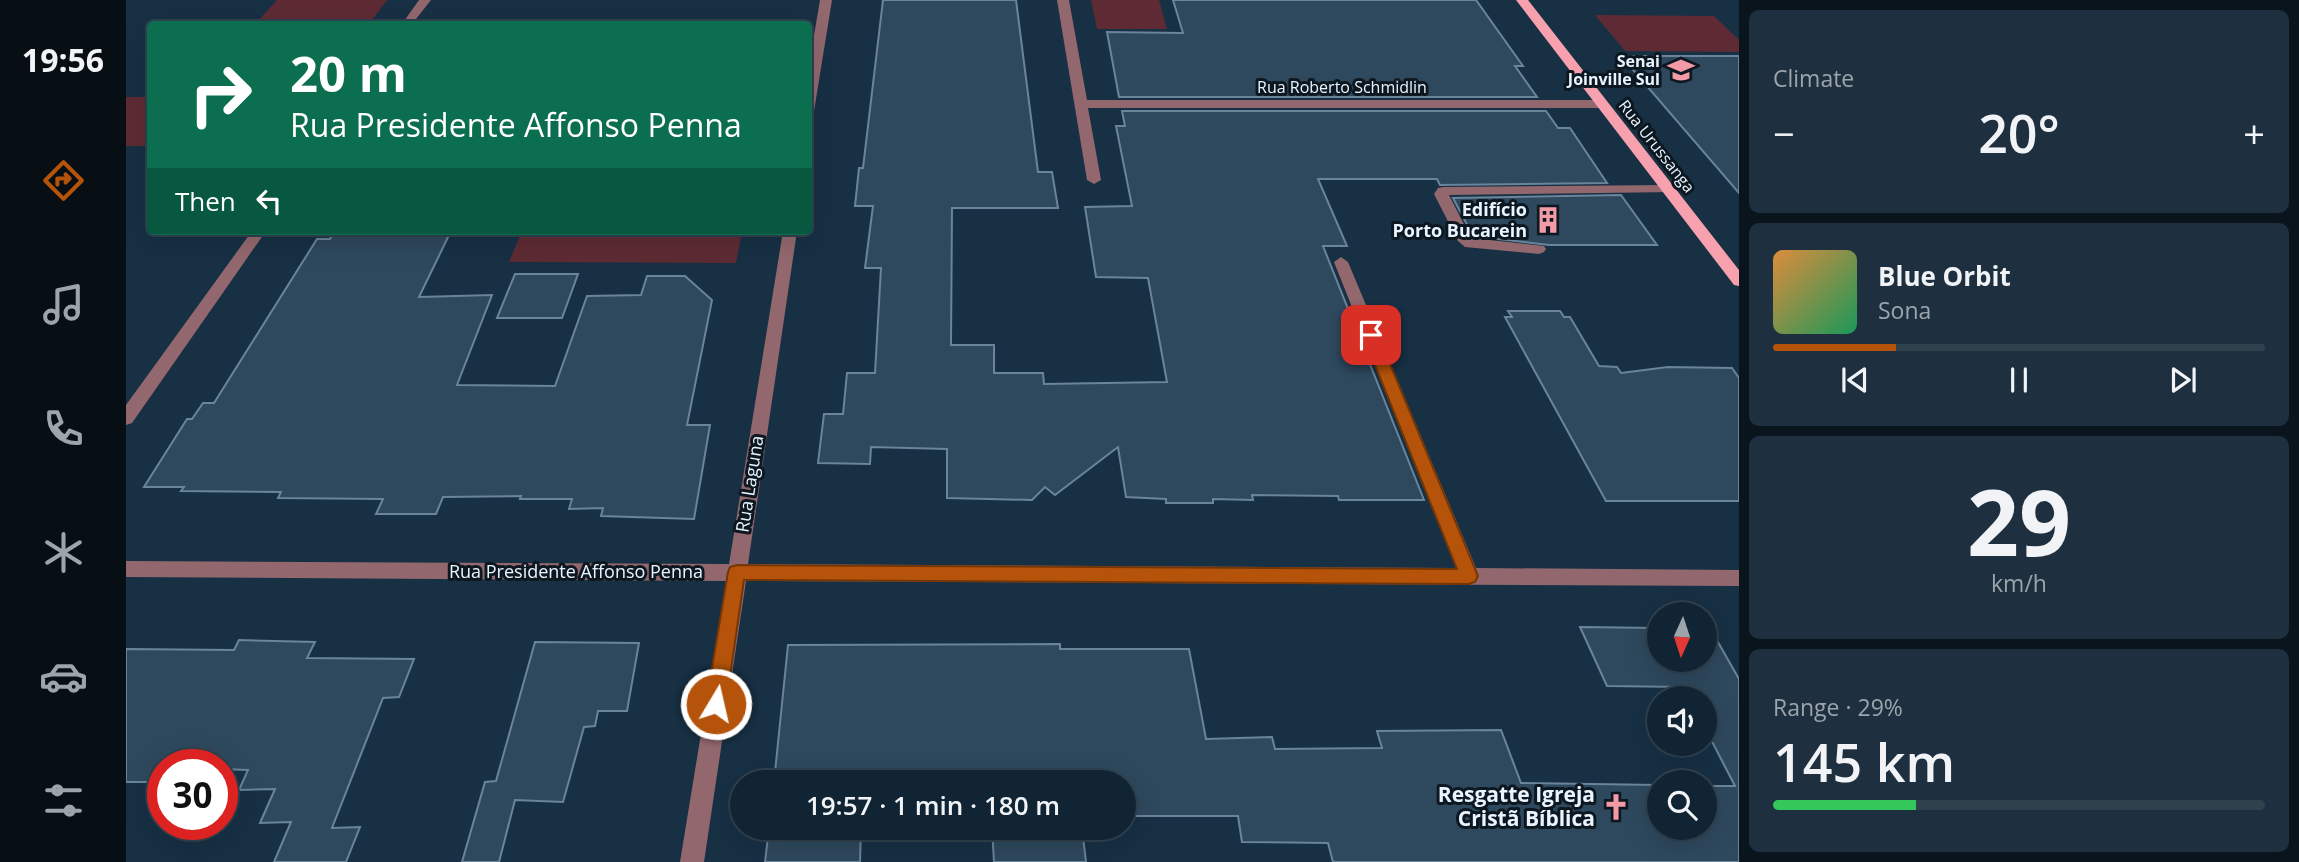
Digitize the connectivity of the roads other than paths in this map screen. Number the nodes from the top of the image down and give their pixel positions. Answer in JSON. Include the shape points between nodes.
{"nodes":[{"id":1,"x":425,"y":0,"type":"edge"},
{"id":2,"x":826,"y":0,"type":"edge"},
{"id":3,"x":1063,"y":0,"type":"edge"},
{"id":4,"x":1522,"y":0,"type":"edge"},
{"id":5,"x":409,"y":21,"type":"edge"},
{"id":6,"x":812,"y":86,"type":"edge"},
{"id":7,"x":1081,"y":104,"type":"junction"},
{"id":8,"x":1603,"y":104,"type":"junction"},
{"id":9,"x":1094,"y":180,"type":"dead end"},
{"id":10,"x":1668,"y":189,"type":"junction"},
{"id":11,"x":256,"y":235,"type":"edge"},
{"id":12,"x":789,"y":235,"type":"edge"},
{"id":13,"x":1539,"y":249,"type":"dead end"},
{"id":14,"x":1341,"y":262,"type":"dead end"},
{"id":15,"x":1739,"y":281,"type":"edge"},
{"id":16,"x":126,"y":418,"type":"edge"},
{"id":17,"x":126,"y":569,"type":"edge"},
{"id":18,"x":737,"y":572,"type":"junction"},
{"id":19,"x":1469,"y":576,"type":"junction"},
{"id":20,"x":1739,"y":578,"type":"edge"},
{"id":21,"x":692,"y":862,"type":"edge"}],
"edges":[{"from":1,"to":5,"type":"street"},
{"from":2,"to":6,"type":"street"},
{"from":3,"to":7,"type":"street"},
{"from":4,"to":8,"type":"main road","name":"Rua Urussanga"},
{"from":7,"to":8,"type":"street","name":"Rua Roberto Schmidlin"},
{"from":7,"to":9,"type":"street"},
{"from":8,"to":10,"type":"main road","name":"Rua Urussanga"},
{"from":10,"to":13,"type":"street","via":[[1441,194],[1465,241],[1475,246]]},
{"from":10,"to":15,"type":"main road","name":"Rua Urussanga"},
{"from":11,"to":16,"type":"street"},
{"from":12,"to":18,"type":"street","name":"Rua Laguna"},
{"from":14,"to":19,"type":"street"},
{"from":17,"to":18,"type":"street","name":"Rua Presidente Affonso Penna"},
{"from":18,"to":19,"type":"street","name":"Rua Presidente Affonso Penna"},
{"from":18,"to":21,"type":"street","name":"Rua Laguna"},
{"from":19,"to":20,"type":"street","name":"Rua Presidente Affonso Penna"}]}
